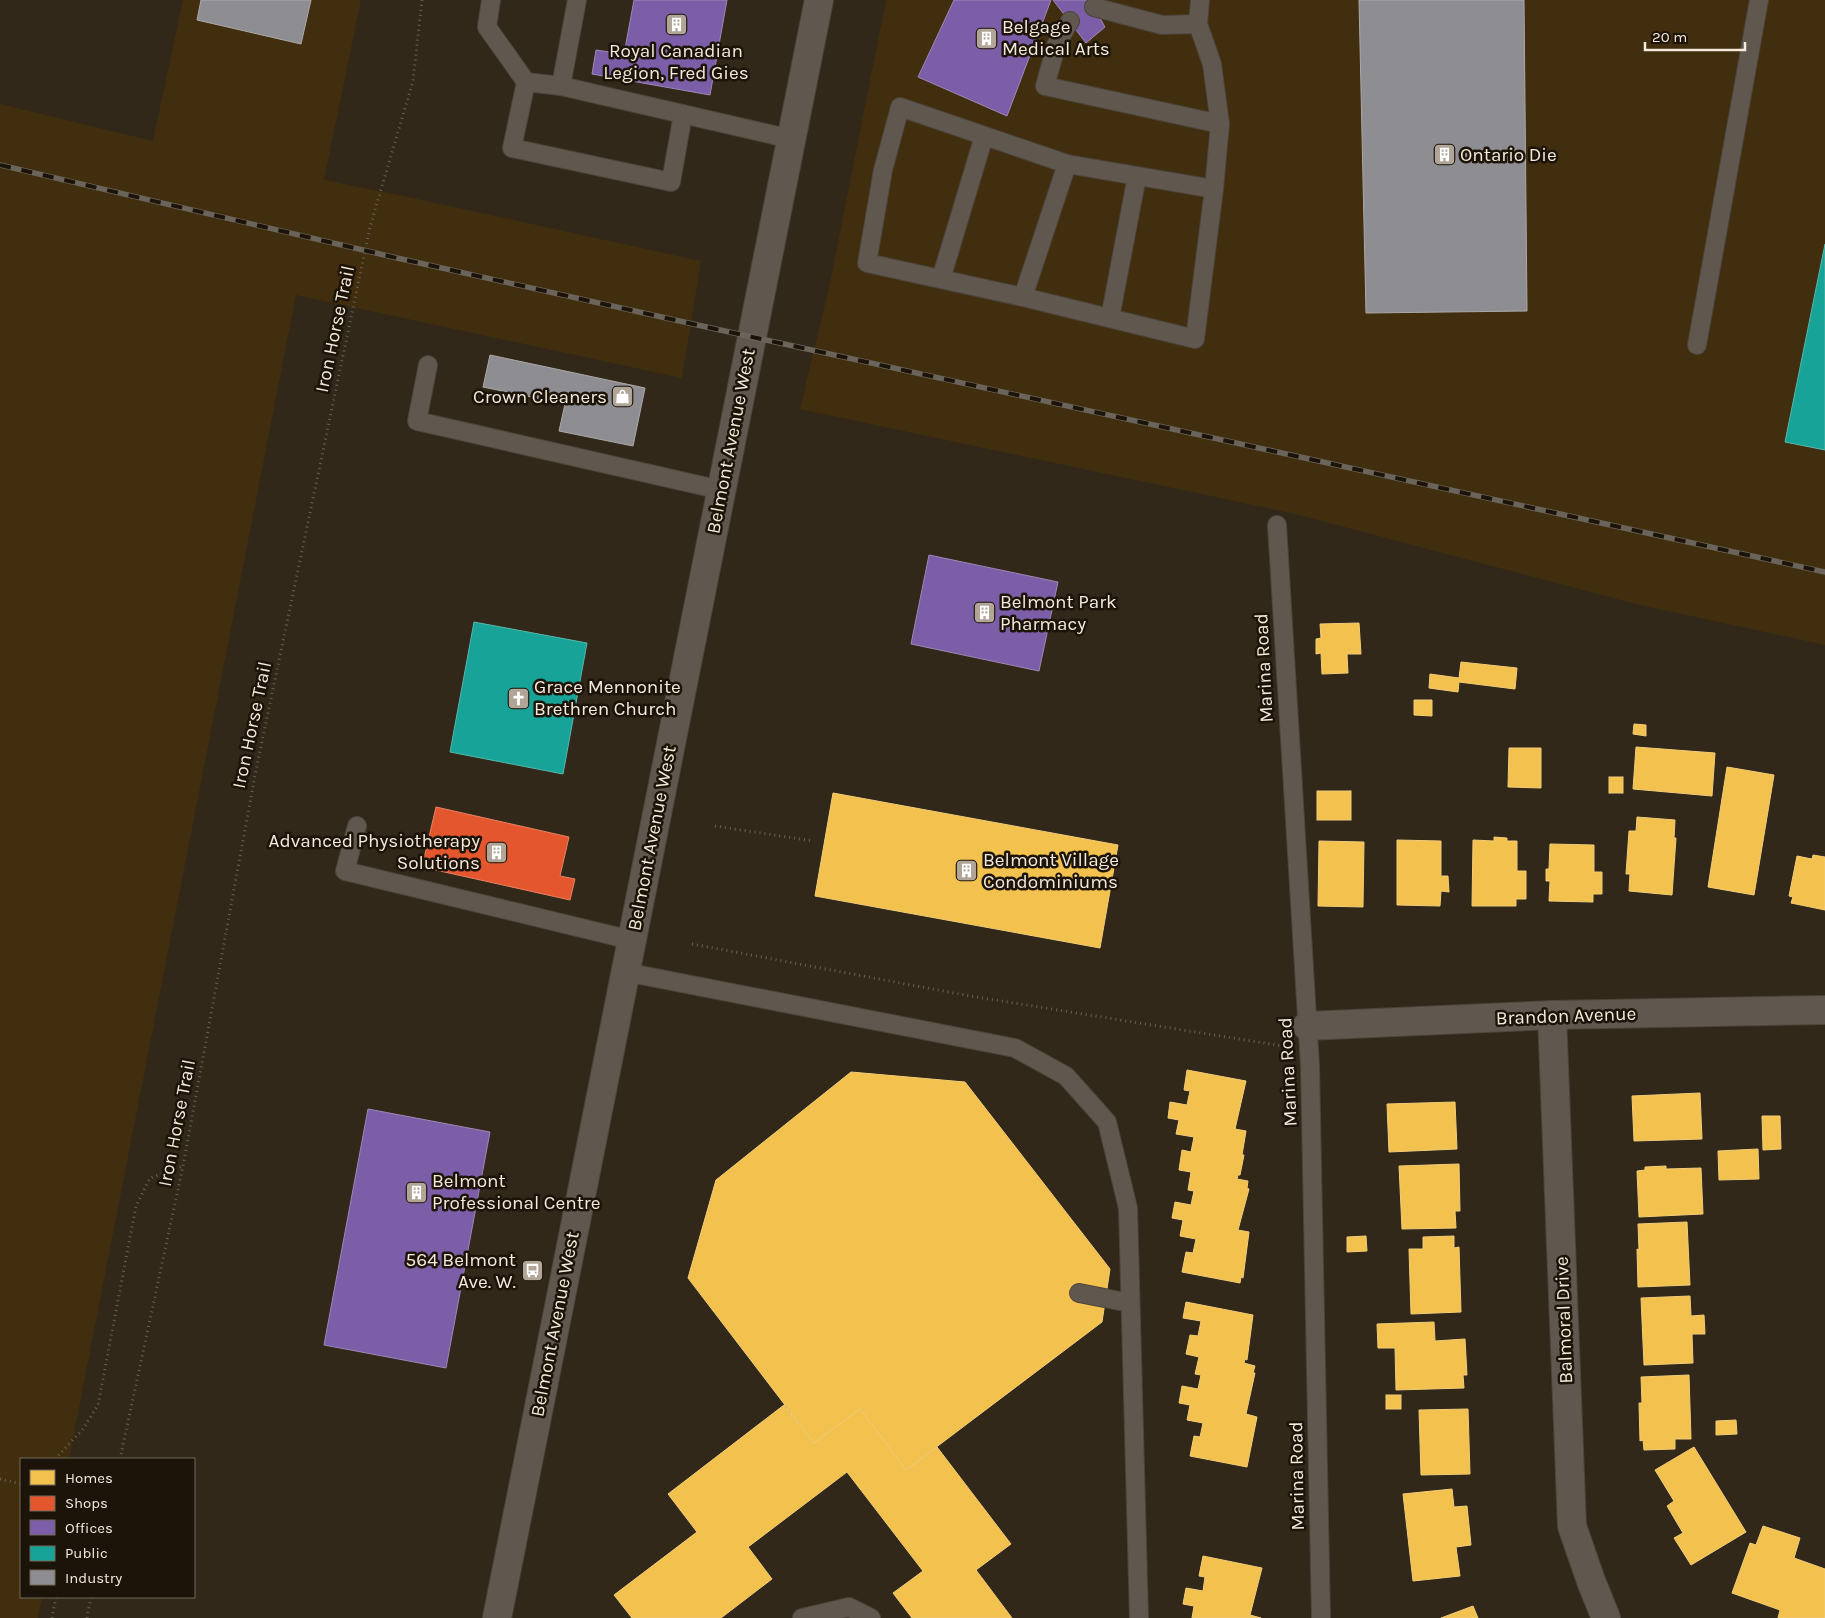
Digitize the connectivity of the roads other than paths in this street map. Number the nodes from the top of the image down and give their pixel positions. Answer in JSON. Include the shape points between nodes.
{"nodes":[{"id":1,"x":491,"y":0,"type":"edge"},
{"id":2,"x":577,"y":0,"type":"edge"},
{"id":3,"x":819,"y":0,"type":"edge"},
{"id":4,"x":1200,"y":0,"type":"edge"},
{"id":5,"x":1759,"y":0,"type":"edge"},
{"id":6,"x":1094,"y":7,"type":"dead end"},
{"id":7,"x":1070,"y":21,"type":"dead end"},
{"id":8,"x":1198,"y":24,"type":"junction"},
{"id":9,"x":526,"y":82,"type":"junction"},
{"id":10,"x":562,"y":86,"type":"junction"},
{"id":11,"x":683,"y":114,"type":"junction"},
{"id":12,"x":1220,"y":124,"type":"junction"},
{"id":13,"x":984,"y":136,"type":"junction"},
{"id":14,"x":791,"y":139,"type":"junction"},
{"id":15,"x":1067,"y":164,"type":"junction"},
{"id":16,"x":1137,"y":176,"type":"junction"},
{"id":17,"x":1214,"y":188,"type":"junction"},
{"id":18,"x":941,"y":279,"type":"junction"},
{"id":19,"x":1023,"y":297,"type":"junction"},
{"id":20,"x":1110,"y":318,"type":"junction"},
{"id":21,"x":1697,"y":345,"type":"dead end"},
{"id":22,"x":428,"y":365,"type":"dead end"},
{"id":23,"x":721,"y":490,"type":"junction"},
{"id":24,"x":1277,"y":525,"type":"dead end"},
{"id":25,"x":357,"y":826,"type":"dead end"},
{"id":26,"x":632,"y":940,"type":"junction"},
{"id":27,"x":625,"y":972,"type":"junction"},
{"id":28,"x":1825,"y":1010,"type":"edge"},
{"id":29,"x":1552,"y":1015,"type":"junction"},
{"id":30,"x":1307,"y":1026,"type":"junction"},
{"id":31,"x":1079,"y":1293,"type":"dead end"},
{"id":32,"x":1130,"y":1303,"type":"junction"},
{"id":33,"x":497,"y":1618,"type":"edge"},
{"id":34,"x":802,"y":1618,"type":"edge"},
{"id":35,"x":871,"y":1618,"type":"edge"},
{"id":36,"x":1139,"y":1618,"type":"edge"},
{"id":37,"x":1321,"y":1618,"type":"edge"},
{"id":38,"x":1606,"y":1618,"type":"edge"}],
"edges":[{"from":1,"to":9,"type":"lane","via":[[487,27]]},
{"from":2,"to":10,"type":"lane"},
{"from":3,"to":14,"type":"street","name":"Belmont Avenue West"},
{"from":4,"to":8,"type":"lane"},
{"from":5,"to":21,"type":"lane"},
{"from":6,"to":8,"type":"lane","via":[[1162,25]]},
{"from":7,"to":12,"type":"lane","via":[[1057,43],[1045,86]]},
{"from":8,"to":12,"type":"lane","via":[[1212,64]]},
{"from":9,"to":10,"type":"lane"},
{"from":9,"to":11,"type":"lane","via":[[512,148],[671,182]]},
{"from":10,"to":11,"type":"lane"},
{"from":11,"to":14,"type":"lane"},
{"from":12,"to":17,"type":"lane"},
{"from":13,"to":15,"type":"lane"},
{"from":13,"to":18,"type":"lane"},
{"from":13,"to":18,"type":"lane","via":[[900,107],[884,170],[867,263]]},
{"from":14,"to":23,"type":"street","name":"Belmont Avenue West"},
{"from":15,"to":16,"type":"lane"},
{"from":15,"to":19,"type":"lane"},
{"from":16,"to":17,"type":"lane"},
{"from":16,"to":20,"type":"lane"},
{"from":17,"to":20,"type":"lane","via":[[1195,339]]},
{"from":18,"to":19,"type":"lane"},
{"from":19,"to":20,"type":"lane"},
{"from":22,"to":23,"type":"lane","via":[[417,421]]},
{"from":23,"to":26,"type":"street","name":"Belmont Avenue West"},
{"from":24,"to":30,"type":"lane","name":"Marina Road"},
{"from":25,"to":26,"type":"lane","via":[[345,871]]},
{"from":26,"to":27,"type":"street","name":"Belmont Avenue West"},
{"from":27,"to":32,"type":"lane","via":[[1015,1048],[1066,1076],[1107,1122],[1128,1208]]},
{"from":27,"to":33,"type":"street","name":"Belmont Avenue West"},
{"from":28,"to":29,"type":"street","name":"Brandon Avenue"},
{"from":29,"to":30,"type":"street","name":"Brandon Avenue"},
{"from":29,"to":38,"type":"street","name":"Balmoral Drive","via":[[1572,1526]]},
{"from":30,"to":37,"type":"lane","name":"Marina Road"},
{"from":31,"to":32,"type":"lane"},
{"from":32,"to":36,"type":"lane"},
{"from":34,"to":35,"type":"lane","via":[[849,1607]]}]}
